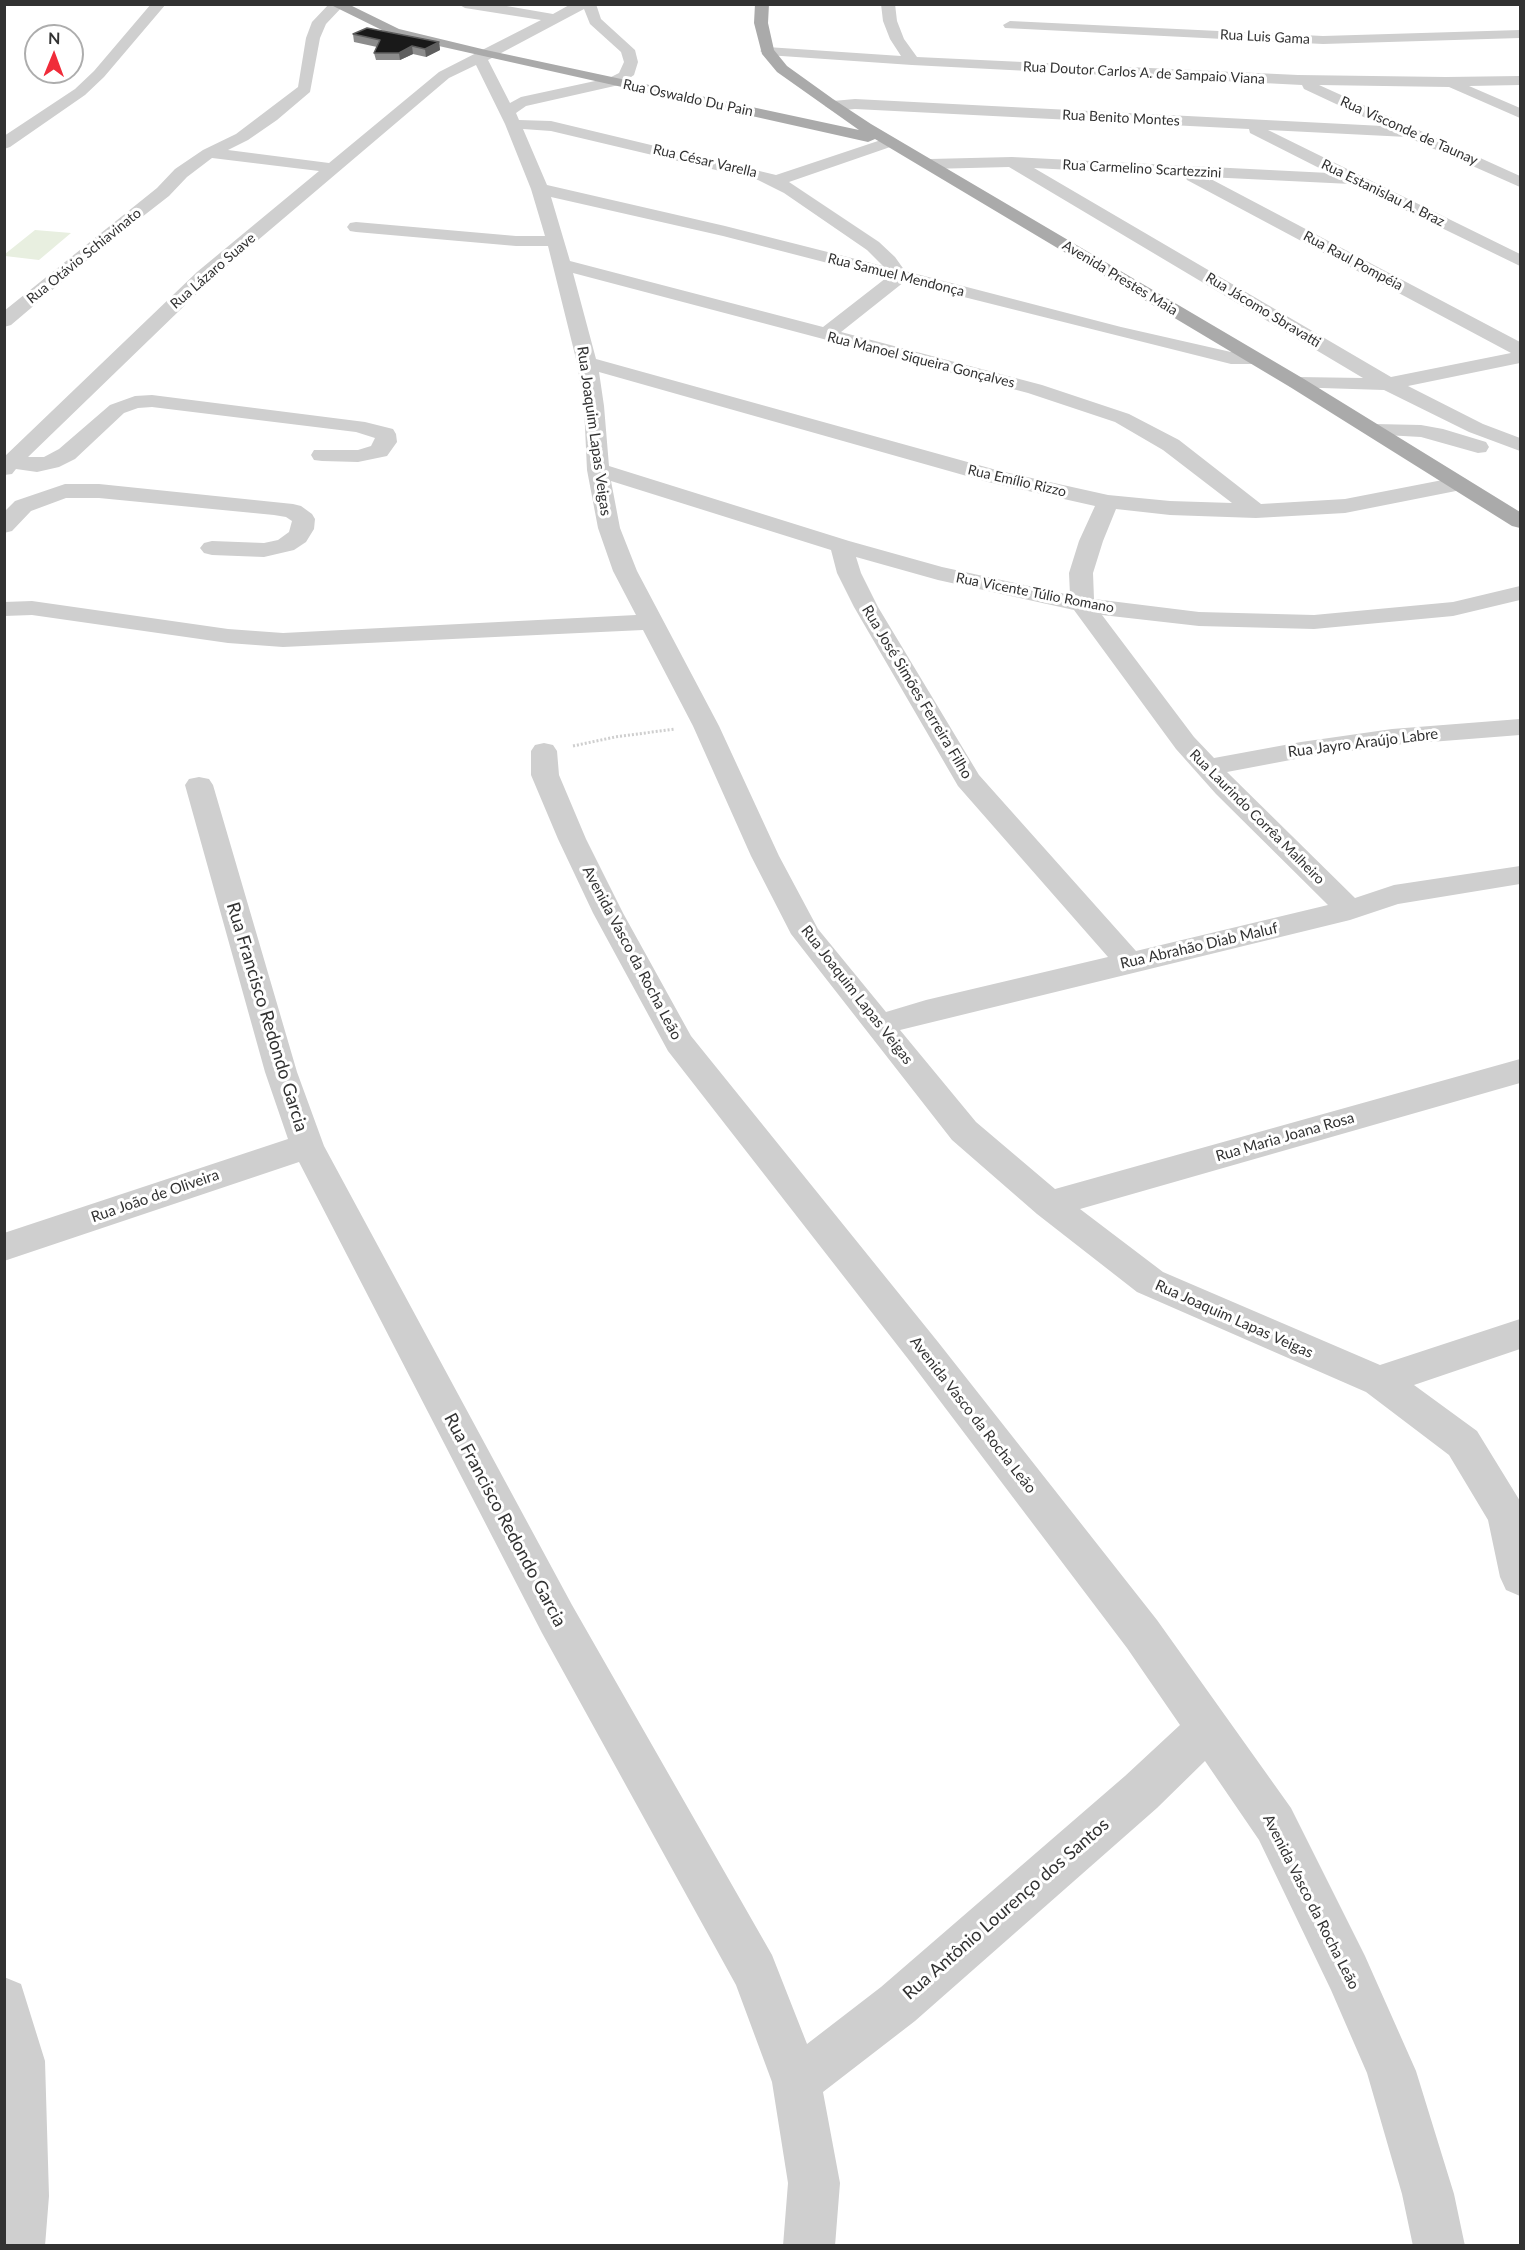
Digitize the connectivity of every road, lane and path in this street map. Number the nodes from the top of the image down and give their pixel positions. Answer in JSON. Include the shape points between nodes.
{"nodes":[{"id":1,"x":159,"y":4,"type":"edge"},
{"id":2,"x":367,"y":4,"type":"edge"},
{"id":3,"x":465,"y":4,"type":"edge"},
{"id":4,"x":582,"y":4,"type":"edge"},
{"id":5,"x":589,"y":4,"type":"edge"},
{"id":6,"x":762,"y":4,"type":"edge"},
{"id":7,"x":888,"y":4,"type":"edge"},
{"id":8,"x":336,"y":5,"type":"edge"},
{"id":9,"x":1008,"y":9,"type":"dead end"},
{"id":10,"x":553,"y":18,"type":"junction"},
{"id":11,"x":1010,"y":25,"type":"junction"},
{"id":12,"x":565,"y":29,"type":"dead end"},
{"id":13,"x":587,"y":30,"type":"dead end"},
{"id":14,"x":1521,"y":34,"type":"edge"},
{"id":15,"x":515,"y":38,"type":"junction"},
{"id":16,"x":616,"y":39,"type":"junction"},
{"id":17,"x":1021,"y":40,"type":"dead end"},
{"id":18,"x":767,"y":51,"type":"junction"},
{"id":19,"x":1038,"y":51,"type":"dead end"},
{"id":20,"x":489,"y":53,"type":"junction"},
{"id":21,"x":912,"y":61,"type":"junction"},
{"id":22,"x":1067,"y":69,"type":"junction"},
{"id":23,"x":620,"y":78,"type":"junction"},
{"id":24,"x":1298,"y":80,"type":"junction"},
{"id":25,"x":1521,"y":80,"type":"edge"},
{"id":26,"x":1446,"y":82,"type":"junction"},
{"id":27,"x":432,"y":85,"type":"junction"},
{"id":28,"x":555,"y":94,"type":"junction"},
{"id":29,"x":833,"y":106,"type":"junction"},
{"id":30,"x":505,"y":108,"type":"junction"},
{"id":31,"x":1521,"y":113,"type":"edge"},
{"id":32,"x":1246,"y":125,"type":"junction"},
{"id":33,"x":865,"y":127,"type":"junction"},
{"id":34,"x":23,"y":130,"type":"junction"},
{"id":35,"x":1410,"y":132,"type":"junction"},
{"id":36,"x":4,"y":134,"type":"edge"},
{"id":37,"x":890,"y":142,"type":"junction"},
{"id":38,"x":4,"y":144,"type":"edge"},
{"id":39,"x":217,"y":154,"type":"junction"},
{"id":40,"x":1012,"y":162,"type":"junction"},
{"id":41,"x":930,"y":164,"type":"junction"},
{"id":42,"x":333,"y":168,"type":"junction"},
{"id":43,"x":1186,"y":172,"type":"junction"},
{"id":44,"x":1354,"y":180,"type":"junction"},
{"id":45,"x":775,"y":181,"type":"junction"},
{"id":46,"x":1521,"y":182,"type":"edge"},
{"id":47,"x":540,"y":189,"type":"junction"},
{"id":48,"x":370,"y":211,"type":"dead end"},
{"id":49,"x":356,"y":227,"type":"junction"},
{"id":50,"x":345,"y":242,"type":"dead end"},
{"id":51,"x":558,"y":252,"type":"junction"},
{"id":52,"x":1521,"y":261,"type":"edge"},
{"id":53,"x":899,"y":277,"type":"junction"},
{"id":54,"x":4,"y":321,"type":"edge"},
{"id":55,"x":825,"y":335,"type":"junction"},
{"id":56,"x":1521,"y":350,"type":"edge"},
{"id":57,"x":1521,"y":357,"type":"edge"},
{"id":58,"x":1252,"y":358,"type":"junction"},
{"id":59,"x":587,"y":363,"type":"junction"},
{"id":60,"x":1297,"y":383,"type":"junction"},
{"id":61,"x":1388,"y":384,"type":"junction"},
{"id":62,"x":1374,"y":430,"type":"junction"},
{"id":63,"x":322,"y":454,"type":"dead end"},
{"id":64,"x":1520,"y":456,"type":"edge"},
{"id":65,"x":8,"y":466,"type":"edge"},
{"id":66,"x":598,"y":470,"type":"junction"},
{"id":67,"x":1458,"y":484,"type":"junction"},
{"id":68,"x":1108,"y":502,"type":"junction"},
{"id":69,"x":1256,"y":511,"type":"junction"},
{"id":70,"x":1521,"y":520,"type":"edge"},
{"id":71,"x":4,"y":526,"type":"edge"},
{"id":72,"x":841,"y":546,"type":"junction"},
{"id":73,"x":212,"y":548,"type":"dead end"},
{"id":74,"x":1521,"y":593,"type":"edge"},
{"id":75,"x":1082,"y":605,"type":"junction"},
{"id":76,"x":4,"y":609,"type":"edge"},
{"id":77,"x":651,"y":622,"type":"junction"},
{"id":78,"x":706,"y":726,"type":"junction"},
{"id":79,"x":1521,"y":728,"type":"edge"},
{"id":80,"x":544,"y":751,"type":"joint"},
{"id":81,"x":1207,"y":768,"type":"junction"},
{"id":82,"x":199,"y":786,"type":"dead end"},
{"id":83,"x":1521,"y":875,"type":"edge"},
{"id":84,"x":1350,"y":910,"type":"junction"},
{"id":85,"x":1129,"y":962,"type":"junction"},
{"id":86,"x":879,"y":1025,"type":"junction"},
{"id":87,"x":1521,"y":1071,"type":"edge"},
{"id":88,"x":307,"y":1146,"type":"junction"},
{"id":89,"x":1049,"y":1204,"type":"junction"},
{"id":90,"x":4,"y":1247,"type":"edge"},
{"id":91,"x":1521,"y":1334,"type":"edge"},
{"id":92,"x":1379,"y":1380,"type":"junction"},
{"id":93,"x":1521,"y":1577,"type":"edge"},
{"id":94,"x":1209,"y":1729,"type":"junction"},
{"id":95,"x":4,"y":2001,"type":"edge"},
{"id":96,"x":797,"y":2082,"type":"junction"},
{"id":97,"x":19,"y":2246,"type":"edge"},
{"id":98,"x":808,"y":2246,"type":"edge"},
{"id":99,"x":1439,"y":2246,"type":"edge"}],
"edges":[{"from":1,"to":34,"type":"street","via":[[80,92]]},
{"from":2,"to":20,"type":"main road"},
{"from":3,"to":10,"type":"street"},
{"from":4,"to":10,"type":"street","name":"Rua Lázaro Suave"},
{"from":5,"to":16,"type":"street","via":[[595,21]]},
{"from":6,"to":18,"type":"main road","via":[[760,17]]},
{"from":7,"to":21,"type":"street","via":[[897,39]]},
{"from":8,"to":20,"type":"main road","via":[[394,32]]},
{"from":8,"to":39,"type":"street","name":"Rua Otávio Schiavinato","via":[[319,22],[313,38],[305,89]]},
{"from":9,"to":11,"type":"street"},
{"from":10,"to":15,"type":"street","name":"Rua Lázaro Suave"},
{"from":11,"to":14,"type":"street","name":"Rua Luis Gama","via":[[1323,40]]},
{"from":11,"to":17,"type":"street"},
{"from":12,"to":15,"type":"street"},
{"from":13,"to":16,"type":"street"},
{"from":15,"to":20,"type":"street","name":"Rua Lázaro Suave"},
{"from":16,"to":23,"type":"street","via":[[628,50],[631,62]]},
{"from":18,"to":21,"type":"street","name":"Rua Doutor Carlos A. de Sampaio Viana"},
{"from":18,"to":29,"type":"main road","name":"Avenida Prestes Maia","via":[[782,69]]},
{"from":19,"to":22,"type":"street"},
{"from":20,"to":23,"type":"main road","name":"Rua Oswaldo Du Pain"},
{"from":20,"to":27,"type":"street","name":"Rua Lázaro Suave","via":[[452,70]]},
{"from":20,"to":30,"type":"street","name":"Rua Joaquim Lapas Veigas"},
{"from":21,"to":22,"type":"street","name":"Rua Doutor Carlos A. de Sampaio Viana"},
{"from":22,"to":24,"type":"street","name":"Rua Doutor Carlos A. de Sampaio Viana"},
{"from":23,"to":28,"type":"street"},
{"from":23,"to":33,"type":"main road","name":"Rua Oswaldo Du Pain"},
{"from":23,"to":37,"type":"main road","name":"Rua Oswaldo Du Pain"},
{"from":24,"to":26,"type":"street","name":"Rua Doutor Carlos A. de Sampaio Viana"},
{"from":24,"to":35,"type":"street","name":"Rua Visconde de Taunay"},
{"from":25,"to":26,"type":"street","name":"Rua Doutor Carlos A. de Sampaio Viana"},
{"from":26,"to":31,"type":"street"},
{"from":27,"to":30,"type":"street","name":"Rua Lázaro Suave","via":[[468,78]]},
{"from":27,"to":42,"type":"street","name":"Rua Lázaro Suave"},
{"from":28,"to":30,"type":"street"},
{"from":28,"to":30,"type":"street","via":[[530,95]]},
{"from":29,"to":32,"type":"street","name":"Rua Benito Montes","via":[[855,104]]},
{"from":29,"to":33,"type":"main road","name":"Avenida Prestes Maia"},
{"from":30,"to":45,"type":"street","name":"Rua César Varella","via":[[551,126],[747,170]]},
{"from":30,"to":47,"type":"street","name":"Rua Joaquim Lapas Veigas"},
{"from":32,"to":35,"type":"street","name":"Rua Benito Montes"},
{"from":32,"to":44,"type":"street","name":"Rua Estanislau A. Braz"},
{"from":33,"to":37,"type":"main road","name":"Avenida Prestes Maia"},
{"from":34,"to":36,"type":"street"},
{"from":34,"to":38,"type":"street"},
{"from":35,"to":46,"type":"street","name":"Rua Visconde de Taunay"},
{"from":37,"to":41,"type":"main road","name":"Avenida Prestes Maia"},
{"from":37,"to":45,"type":"street"},
{"from":39,"to":42,"type":"street"},
{"from":39,"to":54,"type":"street","name":"Rua Otávio Schiavinato","via":[[201,175],[163,192]]},
{"from":40,"to":41,"type":"street","name":"Rua Carmelino Scartezzini"},
{"from":40,"to":43,"type":"street","name":"Rua Carmelino Scartezzini"},
{"from":40,"to":61,"type":"street","name":"Rua Jácomo Sbravatti"},
{"from":41,"to":58,"type":"main road","name":"Avenida Prestes Maia"},
{"from":42,"to":65,"type":"street","name":"Rua Lázaro Suave","via":[[204,276]]},
{"from":43,"to":44,"type":"street","name":"Rua Carmelino Scartezzini"},
{"from":43,"to":56,"type":"street","name":"Rua Raul Pompéia"},
{"from":44,"to":52,"type":"street","name":"Rua Estanislau A. Braz"},
{"from":45,"to":53,"type":"street","name":"Rua César Varella","via":[[873,246]]},
{"from":47,"to":51,"type":"street","name":"Rua Joaquim Lapas Veigas"},
{"from":47,"to":53,"type":"street","name":"Rua Samuel Mendonça","via":[[725,231]]},
{"from":48,"to":49,"type":"street"},
{"from":49,"to":50,"type":"street"},
{"from":49,"to":51,"type":"street","name":"Rua Manoel Siqueira Gonçalves","via":[[516,241]]},
{"from":51,"to":55,"type":"street","name":"Rua Manoel Siqueira Gonçalves"},
{"from":51,"to":59,"type":"street","name":"Rua Joaquim Lapas Veigas"},
{"from":53,"to":55,"type":"street"},
{"from":53,"to":58,"type":"street","name":"Rua Samuel Mendonça","via":[[1192,350]]},
{"from":55,"to":69,"type":"street","name":"Rua Manoel Siqueira Gonçalves","via":[[1035,390],[1122,418],[1171,445]]},
{"from":57,"to":61,"type":"street"},
{"from":58,"to":60,"type":"main road","name":"Avenida Prestes Maia"},
{"from":59,"to":66,"type":"street","name":"Rua Joaquim Lapas Veigas"},
{"from":59,"to":68,"type":"street","name":"Rua Emílio Rizzo","via":[[996,477]]},
{"from":60,"to":61,"type":"street"},
{"from":60,"to":62,"type":"main road","name":"Avenida Prestes Maia"},
{"from":61,"to":64,"type":"street","name":"Rua Jácomo Sbravatti","via":[[1476,428]]},
{"from":62,"to":64,"type":"street","via":[[1421,431]]},
{"from":62,"to":67,"type":"main road","name":"Avenida Prestes Maia"},
{"from":63,"to":65,"type":"street","via":[[358,456],[379,452],[386,434],[358,426],[135,402],[117,409],[67,454],[51,462]]},
{"from":66,"to":72,"type":"street","name":"Rua Vicente Túlio Romano"},
{"from":66,"to":77,"type":"street","name":"Rua Joaquim Lapas Veigas","via":[[609,528]]},
{"from":67,"to":69,"type":"street","name":"Rua Emílio Rizzo","via":[[1344,506]]},
{"from":67,"to":70,"type":"main road","name":"Avenida Prestes Maia"},
{"from":68,"to":69,"type":"street","name":"Rua Emílio Rizzo"},
{"from":68,"to":75,"type":"street","via":[[1081,573]]},
{"from":71,"to":73,"type":"street","via":[[23,506],[65,491],[274,508],[293,511],[304,519],[298,537],[286,545],[264,550]]},
{"from":72,"to":75,"type":"street","name":"Rua Vicente Túlio Romano","via":[[938,573]]},
{"from":72,"to":85,"type":"street","name":"Rua José Simões Ferreira Filho","via":[[866,607],[968,780]]},
{"from":74,"to":75,"type":"street","name":"Rua Vicente Túlio Romano","via":[[1453,609],[1314,622],[1199,619]]},
{"from":75,"to":81,"type":"street","name":"Rua Laurindo Corrêa Malheiro","via":[[1134,678]]},
{"from":76,"to":77,"type":"street","via":[[32,608],[228,636],[284,640]]},
{"from":77,"to":78,"type":"street","name":"Rua Joaquim Lapas Veigas"},
{"from":78,"to":80,"type":"path","via":[[615,737]]},
{"from":78,"to":86,"type":"street","name":"Rua Joaquim Lapas Veigas","via":[[765,856],[806,934]]},
{"from":79,"to":81,"type":"street","name":"Rua Jayro Araújo Labre","via":[[1392,737]]},
{"from":80,"to":94,"type":"street","name":"Avenida Vasco da Rocha Leão","via":[[545,775],[572,839],[679,1042],[925,1353],[1127,1615]]},
{"from":81,"to":84,"type":"street","name":"Rua Laurindo Corrêa Malheiro"},
{"from":82,"to":88,"type":"street","name":"Rua Francisco Redondo Garcia","via":[[281,1072]]},
{"from":83,"to":84,"type":"street","name":"Rua Abrahão Diab Maluf","via":[[1394,895]]},
{"from":84,"to":85,"type":"street","name":"Rua Abrahão Diab Maluf"},
{"from":85,"to":86,"type":"street","name":"Rua Abrahão Diab Maluf"},
{"from":86,"to":89,"type":"street","name":"Rua Joaquim Lapas Veigas","via":[[964,1131]]},
{"from":87,"to":89,"type":"street","name":"Rua Maria Joana Rosa"},
{"from":88,"to":90,"type":"street","name":"Rua João de Oliveira"},
{"from":88,"to":96,"type":"street","name":"Rua Francisco Redondo Garcia","via":[[557,1619],[755,1972]]},
{"from":89,"to":92,"type":"street","name":"Rua Joaquim Lapas Veigas","via":[[1150,1282]]},
{"from":91,"to":92,"type":"street"},
{"from":92,"to":93,"type":"street","name":"Rua Joaquim Lapas Veigas","via":[[1463,1443],[1507,1515]]},
{"from":94,"to":96,"type":"street","name":"Rua Antônio Lourenço dos Santos","via":[[898,2004]]},
{"from":94,"to":99,"type":"street","name":"Avenida Vasco da Rocha Leão","via":[[1275,1824],[1348,1973],[1391,2070],[1428,2194]]},
{"from":95,"to":97,"type":"street","via":[[21,2061],[23,2196]]},
{"from":96,"to":98,"type":"street","name":"Rua Francisco Redondo Garcia","via":[[814,2183]]}]}
